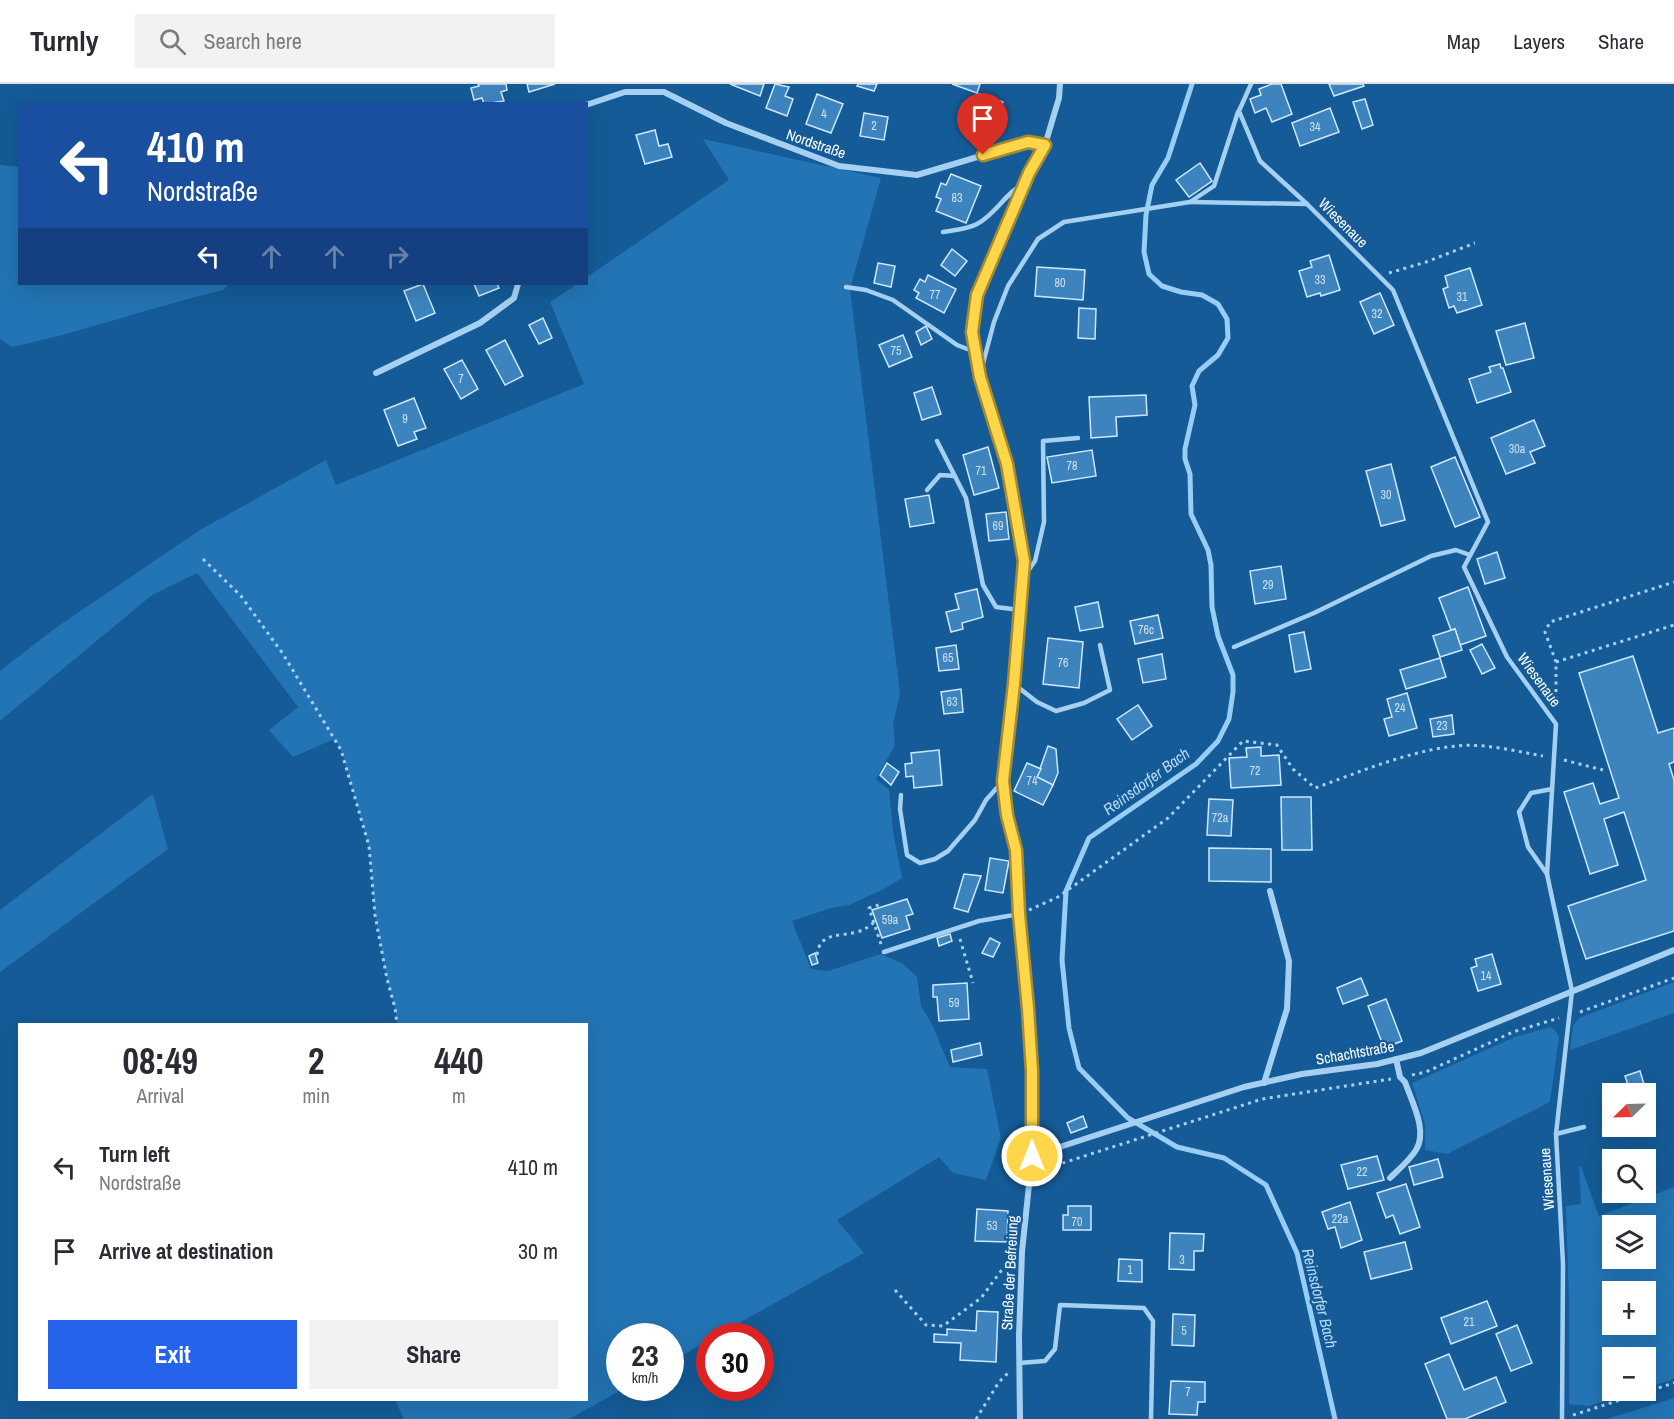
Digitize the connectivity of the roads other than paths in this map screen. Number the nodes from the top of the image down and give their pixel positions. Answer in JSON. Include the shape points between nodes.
{"nodes":[{"id":1,"x":1060,"y":84,"type":"edge"},
{"id":2,"x":1251,"y":84,"type":"edge"},
{"id":3,"x":588,"y":104,"type":"edge"},
{"id":4,"x":1239,"y":111,"type":"junction"},
{"id":5,"x":1045,"y":145,"type":"junction"},
{"id":6,"x":1025,"y":183,"type":"junction"},
{"id":7,"x":1191,"y":202,"type":"junction"},
{"id":8,"x":1307,"y":204,"type":"junction"},
{"id":9,"x":944,"y":232,"type":"dead end"},
{"id":10,"x":518,"y":285,"type":"edge"},
{"id":11,"x":846,"y":288,"type":"dead end"},
{"id":12,"x":975,"y":352,"type":"junction"},
{"id":13,"x":376,"y":373,"type":"dead end"},
{"id":14,"x":980,"y":377,"type":"junction"},
{"id":15,"x":1078,"y":438,"type":"dead end"},
{"id":16,"x":937,"y":441,"type":"dead end"},
{"id":17,"x":955,"y":476,"type":"junction"},
{"id":18,"x":927,"y":490,"type":"dead end"},
{"id":19,"x":1470,"y":555,"type":"junction"},
{"id":20,"x":1022,"y":579,"type":"junction"},
{"id":21,"x":1020,"y":610,"type":"junction"},
{"id":22,"x":1100,"y":645,"type":"dead end"},
{"id":23,"x":1234,"y":647,"type":"dead end"},
{"id":24,"x":1014,"y":684,"type":"junction"},
{"id":25,"x":1003,"y":781,"type":"junction"},
{"id":26,"x":1552,"y":789,"type":"junction"},
{"id":27,"x":901,"y":795,"type":"dead end"},
{"id":28,"x":1547,"y":874,"type":"junction"},
{"id":29,"x":1270,"y":891,"type":"dead end"},
{"id":30,"x":1019,"y":914,"type":"junction"},
{"id":31,"x":1674,"y":950,"type":"edge"},
{"id":32,"x":884,"y":952,"type":"road end"},
{"id":33,"x":1572,"y":991,"type":"junction"},
{"id":34,"x":1396,"y":1059,"type":"junction"},
{"id":35,"x":1264,"y":1083,"type":"junction"},
{"id":36,"x":1584,"y":1127,"type":"dead end"},
{"id":37,"x":1556,"y":1134,"type":"junction"},
{"id":38,"x":1032,"y":1156,"type":"junction"},
{"id":39,"x":1390,"y":1178,"type":"dead end"},
{"id":40,"x":1019,"y":1363,"type":"junction"},
{"id":41,"x":1020,"y":1419,"type":"edge"},
{"id":42,"x":1152,"y":1419,"type":"edge"},
{"id":43,"x":1562,"y":1419,"type":"edge"}],
"edges":[{"from":1,"to":5,"type":"street","name":"Straße der Befreiung"},
{"from":2,"to":4,"type":"lane"},
{"from":3,"to":5,"type":"street","name":"Nordstraße","via":[[625,92],[664,92],[726,123],[839,166],[916,175],[1028,142]]},
{"from":4,"to":7,"type":"lane","via":[[1214,186]]},
{"from":4,"to":8,"type":"lane","name":"Wiesenaue","via":[[1260,161]]},
{"from":5,"to":6,"type":"street","name":"Straße der Befreiung"},
{"from":6,"to":9,"type":"lane","via":[[976,225]]},
{"from":6,"to":12,"type":"street","name":"Straße der Befreiung","via":[[977,295],[972,332]]},
{"from":7,"to":8,"type":"lane"},
{"from":7,"to":14,"type":"lane","via":[[1064,222],[1038,239],[1008,286],[994,321]]},
{"from":8,"to":19,"type":"lane","name":"Wiesenaue","via":[[1393,290],[1488,522]]},
{"from":10,"to":13,"type":"street","via":[[514,298],[480,323]]},
{"from":11,"to":12,"type":"lane","via":[[866,290],[893,300],[957,345]]},
{"from":12,"to":14,"type":"street","name":"Straße der Befreiung"},
{"from":14,"to":20,"type":"street","name":"Straße der Befreiung","via":[[1007,464],[1024,561]]},
{"from":15,"to":20,"type":"lane","via":[[1043,441],[1044,522],[1035,561]]},
{"from":16,"to":17,"type":"lane"},
{"from":17,"to":18,"type":"lane","via":[[940,475]]},
{"from":17,"to":21,"type":"lane","via":[[966,498],[983,585],[996,607]]},
{"from":19,"to":23,"type":"lane","via":[[1456,550],[1431,556]]},
{"from":19,"to":26,"type":"lane","name":"Wiesenaue","via":[[1464,567],[1507,657],[1556,724]]},
{"from":20,"to":21,"type":"street","name":"Straße der Befreiung"},
{"from":21,"to":24,"type":"street","name":"Straße der Befreiung"},
{"from":22,"to":24,"type":"lane","via":[[1110,690],[1084,704],[1056,711]]},
{"from":24,"to":25,"type":"street","name":"Straße der Befreiung"},
{"from":25,"to":27,"type":"lane","via":[[948,851],[920,863],[907,855]]},
{"from":25,"to":30,"type":"street","name":"Straße der Befreiung","via":[[1016,850]]},
{"from":26,"to":28,"type":"lane","name":"Wiesenaue"},
{"from":26,"to":28,"type":"lane","via":[[1531,793],[1520,812],[1528,847]]},
{"from":28,"to":33,"type":"lane","name":"Wiesenaue"},
{"from":29,"to":35,"type":"street","via":[[1289,961],[1287,1010]]},
{"from":30,"to":32,"type":"lane","via":[[979,921]]},
{"from":30,"to":38,"type":"street","name":"Straße der Befreiung","via":[[1030,1039]]},
{"from":31,"to":33,"type":"street","name":"Schachtstraße"},
{"from":33,"to":34,"type":"street","name":"Schachtstraße","via":[[1421,1053]]},
{"from":33,"to":37,"type":"lane","name":"Wiesenaue"},
{"from":34,"to":35,"type":"street","name":"Schachtstraße"},
{"from":34,"to":39,"type":"street","via":[[1420,1124],[1420,1141]]},
{"from":35,"to":38,"type":"street","name":"Schachtstraße"},
{"from":36,"to":37,"type":"lane"},
{"from":37,"to":43,"type":"lane","name":"Wiesenaue","via":[[1563,1264]]},
{"from":38,"to":40,"type":"street","name":"Straße der Befreiung","via":[[1022,1252]]},
{"from":40,"to":41,"type":"street","name":"Straße der Befreiung"},
{"from":40,"to":42,"type":"lane","via":[[1045,1361],[1054,1349],[1060,1305],[1144,1308],[1153,1321]]}]}
